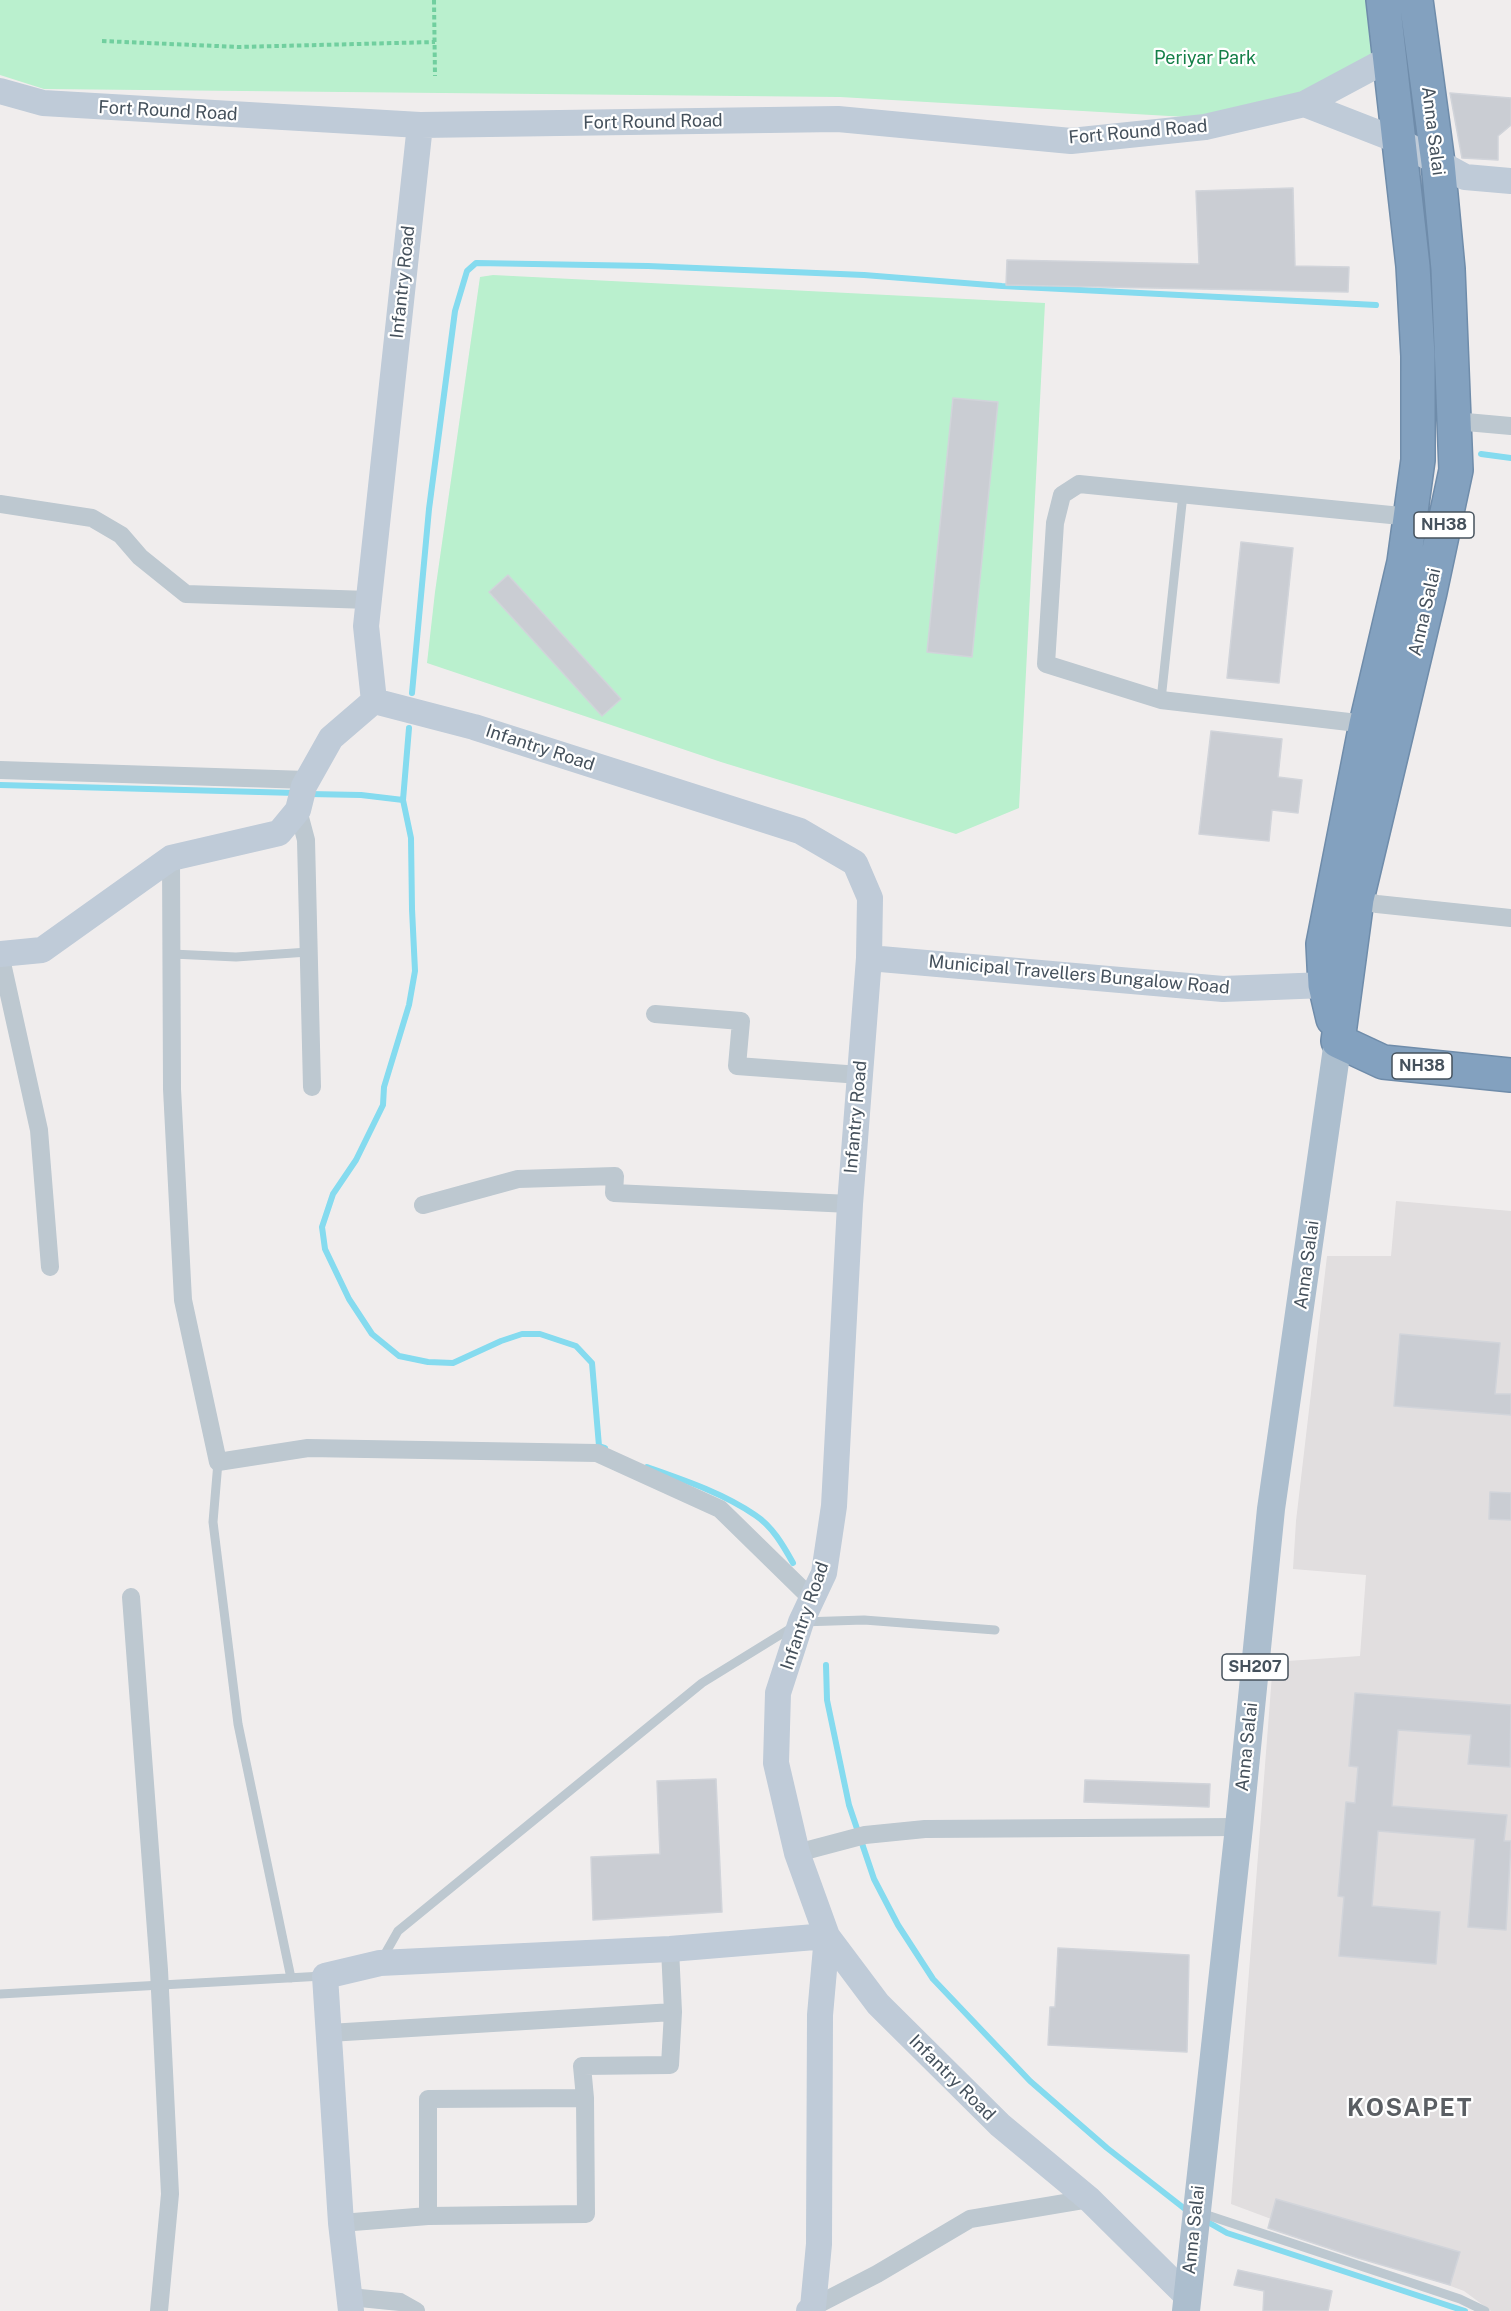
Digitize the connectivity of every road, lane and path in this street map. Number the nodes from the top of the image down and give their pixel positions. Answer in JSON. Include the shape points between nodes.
{"nodes":[{"id":1,"x":434,"y":0,"type":"edge"},
{"id":2,"x":1383,"y":0,"type":"edge"},
{"id":3,"x":1416,"y":0,"type":"edge"},
{"id":4,"x":102,"y":41,"type":"dead end"},
{"id":5,"x":435,"y":42,"type":"junction"},
{"id":6,"x":1390,"y":58,"type":"junction"},
{"id":7,"x":435,"y":76,"type":"dead end"},
{"id":8,"x":0,"y":91,"type":"edge"},
{"id":9,"x":1305,"y":104,"type":"junction"},
{"id":10,"x":420,"y":125,"type":"junction"},
{"id":11,"x":1399,"y":141,"type":"junction"},
{"id":12,"x":1438,"y":163,"type":"junction"},
{"id":13,"x":1511,"y":181,"type":"edge"},
{"id":14,"x":1455,"y":421,"type":"junction"},
{"id":15,"x":1511,"y":426,"type":"edge"},
{"id":16,"x":1183,"y":494,"type":"junction"},
{"id":17,"x":0,"y":504,"type":"edge"},
{"id":18,"x":1411,"y":516,"type":"junction"},
{"id":19,"x":369,"y":600,"type":"junction"},
{"id":20,"x":1161,"y":700,"type":"junction"},
{"id":21,"x":374,"y":701,"type":"junction"},
{"id":22,"x":1366,"y":724,"type":"junction"},
{"id":23,"x":0,"y":770,"type":"edge"},
{"id":24,"x":307,"y":780,"type":"junction"},
{"id":25,"x":298,"y":810,"type":"junction"},
{"id":26,"x":171,"y":858,"type":"junction"},
{"id":27,"x":1358,"y":899,"type":"junction"},
{"id":28,"x":1511,"y":918,"type":"edge"},
{"id":29,"x":308,"y":952,"type":"junction"},
{"id":30,"x":0,"y":954,"type":"edge"},
{"id":31,"x":172,"y":954,"type":"junction"},
{"id":32,"x":869,"y":957,"type":"junction"},
{"id":33,"x":1325,"y":985,"type":"junction"},
{"id":34,"x":655,"y":1014,"type":"dead end"},
{"id":35,"x":1338,"y":1041,"type":"junction"},
{"id":36,"x":860,"y":1075,"type":"junction"},
{"id":37,"x":1511,"y":1075,"type":"edge"},
{"id":38,"x":312,"y":1086,"type":"dead end"},
{"id":39,"x":850,"y":1204,"type":"junction"},
{"id":40,"x":423,"y":1205,"type":"dead end"},
{"id":41,"x":50,"y":1267,"type":"dead end"},
{"id":42,"x":218,"y":1462,"type":"junction"},
{"id":43,"x":131,"y":1597,"type":"dead end"},
{"id":44,"x":812,"y":1599,"type":"junction"},
{"id":45,"x":801,"y":1622,"type":"junction"},
{"id":46,"x":995,"y":1630,"type":"dead end"},
{"id":47,"x":1239,"y":1827,"type":"junction"},
{"id":48,"x":797,"y":1853,"type":"junction"},
{"id":49,"x":827,"y":1935,"type":"junction"},
{"id":50,"x":670,"y":1949,"type":"junction"},
{"id":51,"x":380,"y":1963,"type":"junction"},
{"id":52,"x":326,"y":1976,"type":"junction"},
{"id":53,"x":291,"y":1978,"type":"junction"},
{"id":54,"x":159,"y":1985,"type":"junction"},
{"id":55,"x":0,"y":1994,"type":"edge"},
{"id":56,"x":673,"y":2012,"type":"junction"},
{"id":57,"x":329,"y":2033,"type":"junction"},
{"id":58,"x":585,"y":2098,"type":"junction"},
{"id":59,"x":1089,"y":2199,"type":"junction"},
{"id":60,"x":1196,"y":2211,"type":"junction"},
{"id":61,"x":428,"y":2216,"type":"junction"},
{"id":62,"x":341,"y":2223,"type":"junction"},
{"id":63,"x":1186,"y":2303,"type":"edge"},
{"id":64,"x":351,"y":2304,"type":"edge"},
{"id":65,"x":811,"y":2309,"type":"edge"},
{"id":66,"x":159,"y":2311,"type":"edge"},
{"id":67,"x":416,"y":2311,"type":"edge"},
{"id":68,"x":1485,"y":2311,"type":"edge"}],
"edges":[{"from":1,"to":5,"type":"path"},
{"from":2,"to":6,"type":"highway","name":"Anna Salai","number":"NH38"},
{"from":3,"to":12,"type":"highway","name":"Anna Salai","number":"NH38"},
{"from":4,"to":5,"type":"path","via":[[238,47]]},
{"from":5,"to":7,"type":"path"},
{"from":6,"to":9,"type":"main road"},
{"from":6,"to":11,"type":"highway","name":"Anna Salai","number":"NH38"},
{"from":8,"to":10,"type":"main road","name":"Fort Round Road","via":[[43,103]]},
{"from":9,"to":10,"type":"main road","name":"Fort Round Road","via":[[1205,127],[1071,141],[838,119]]},
{"from":9,"to":11,"type":"main road"},
{"from":10,"to":19,"type":"main road","name":"Infantry Road"},
{"from":11,"to":12,"type":"main road"},
{"from":11,"to":18,"type":"highway","name":"Anna Salai","number":"NH38","via":[[1418,356],[1418,460]]},
{"from":12,"to":13,"type":"main road","via":[[1465,177]]},
{"from":12,"to":14,"type":"highway","name":"Anna Salai","number":"NH38","via":[[1448,269]]},
{"from":14,"to":15,"type":"street"},
{"from":14,"to":27,"type":"highway","name":"Anna Salai","number":"NH38","via":[[1454,481]]},
{"from":16,"to":18,"type":"street"},
{"from":16,"to":20,"type":"lane"},
{"from":16,"to":20,"type":"street","via":[[1079,484],[1062,495],[1055,523],[1046,664]]},
{"from":17,"to":19,"type":"street","via":[[92,518],[121,535],[140,557],[186,594]]},
{"from":18,"to":22,"type":"highway","name":"Anna Salai","number":"NH38"},
{"from":19,"to":21,"type":"main road","name":"Infantry Road","via":[[366,626]]},
{"from":20,"to":22,"type":"street"},
{"from":21,"to":24,"type":"main road","via":[[331,738]]},
{"from":21,"to":32,"type":"main road","name":"Infantry Road","via":[[474,727],[800,831],[855,863],[870,898]]},
{"from":22,"to":33,"type":"highway","name":"Anna Salai","number":"NH38","via":[[1323,944]]},
{"from":23,"to":24,"type":"street"},
{"from":24,"to":25,"type":"main road"},
{"from":25,"to":26,"type":"main road","via":[[279,833]]},
{"from":25,"to":29,"type":"street","via":[[306,840]]},
{"from":26,"to":30,"type":"main road","via":[[42,950]]},
{"from":26,"to":31,"type":"street"},
{"from":27,"to":28,"type":"street"},
{"from":27,"to":35,"type":"highway","name":"Anna Salai","number":"NH38"},
{"from":29,"to":31,"type":"lane","via":[[236,957]]},
{"from":29,"to":38,"type":"street"},
{"from":30,"to":41,"type":"street","via":[[39,1130]]},
{"from":31,"to":42,"type":"street","via":[[172,1089],[183,1300]]},
{"from":32,"to":33,"type":"main road","name":"Municipal Travellers Bungalow Road","via":[[1223,989]]},
{"from":32,"to":36,"type":"main road","name":"Infantry Road"},
{"from":33,"to":35,"type":"highway","name":"Anna Salai","number":"NH38"},
{"from":34,"to":36,"type":"street","via":[[741,1021],[737,1066]]},
{"from":35,"to":37,"type":"highway","number":"NH38","via":[[1383,1062]]},
{"from":35,"to":47,"type":"main road","name":"Anna Salai","number":"SH207","via":[[1270,1509]]},
{"from":36,"to":39,"type":"main road","name":"Infantry Road"},
{"from":39,"to":40,"type":"street","via":[[614,1192],[615,1176],[518,1179]]},
{"from":39,"to":44,"type":"main road","name":"Infantry Road","via":[[834,1506],[824,1573]]},
{"from":42,"to":44,"type":"street","via":[[308,1448],[597,1453],[720,1509]]},
{"from":42,"to":53,"type":"lane","via":[[213,1522],[238,1724]]},
{"from":43,"to":54,"type":"street"},
{"from":44,"to":45,"type":"main road","name":"Infantry Road"},
{"from":45,"to":46,"type":"lane","via":[[864,1620]]},
{"from":45,"to":48,"type":"main road","name":"Infantry Road","via":[[778,1693],[776,1763]]},
{"from":45,"to":51,"type":"lane","via":[[693,1691],[398,1931]]},
{"from":47,"to":48,"type":"street","via":[[925,1829],[865,1835]]},
{"from":47,"to":60,"type":"main road","name":"Anna Salai","number":"SH207"},
{"from":48,"to":49,"type":"main road","name":"Infantry Road"},
{"from":49,"to":50,"type":"main road"},
{"from":49,"to":59,"type":"main road","name":"Infantry Road","via":[[878,2004],[1000,2125]]},
{"from":49,"to":65,"type":"main road","via":[[820,2015],[819,2244]]},
{"from":50,"to":51,"type":"main road"},
{"from":50,"to":56,"type":"street"},
{"from":51,"to":52,"type":"main road"},
{"from":52,"to":53,"type":"lane"},
{"from":52,"to":57,"type":"main road"},
{"from":53,"to":54,"type":"lane"},
{"from":54,"to":55,"type":"lane"},
{"from":54,"to":66,"type":"street","via":[[170,2193]]},
{"from":56,"to":57,"type":"street"},
{"from":56,"to":58,"type":"street","via":[[670,2065],[582,2066]]},
{"from":57,"to":62,"type":"main road"},
{"from":58,"to":61,"type":"street","via":[[428,2099]]},
{"from":58,"to":61,"type":"street","via":[[586,2214]]},
{"from":59,"to":63,"type":"main road","name":"Infantry Road"},
{"from":59,"to":65,"type":"street","via":[[970,2219]]},
{"from":60,"to":63,"type":"main road","name":"Anna Salai","number":"SH207"},
{"from":60,"to":68,"type":"lane","via":[[1460,2299]]},
{"from":61,"to":62,"type":"street"},
{"from":62,"to":64,"type":"main road"},
{"from":64,"to":67,"type":"street","via":[[400,2302]]}]}
